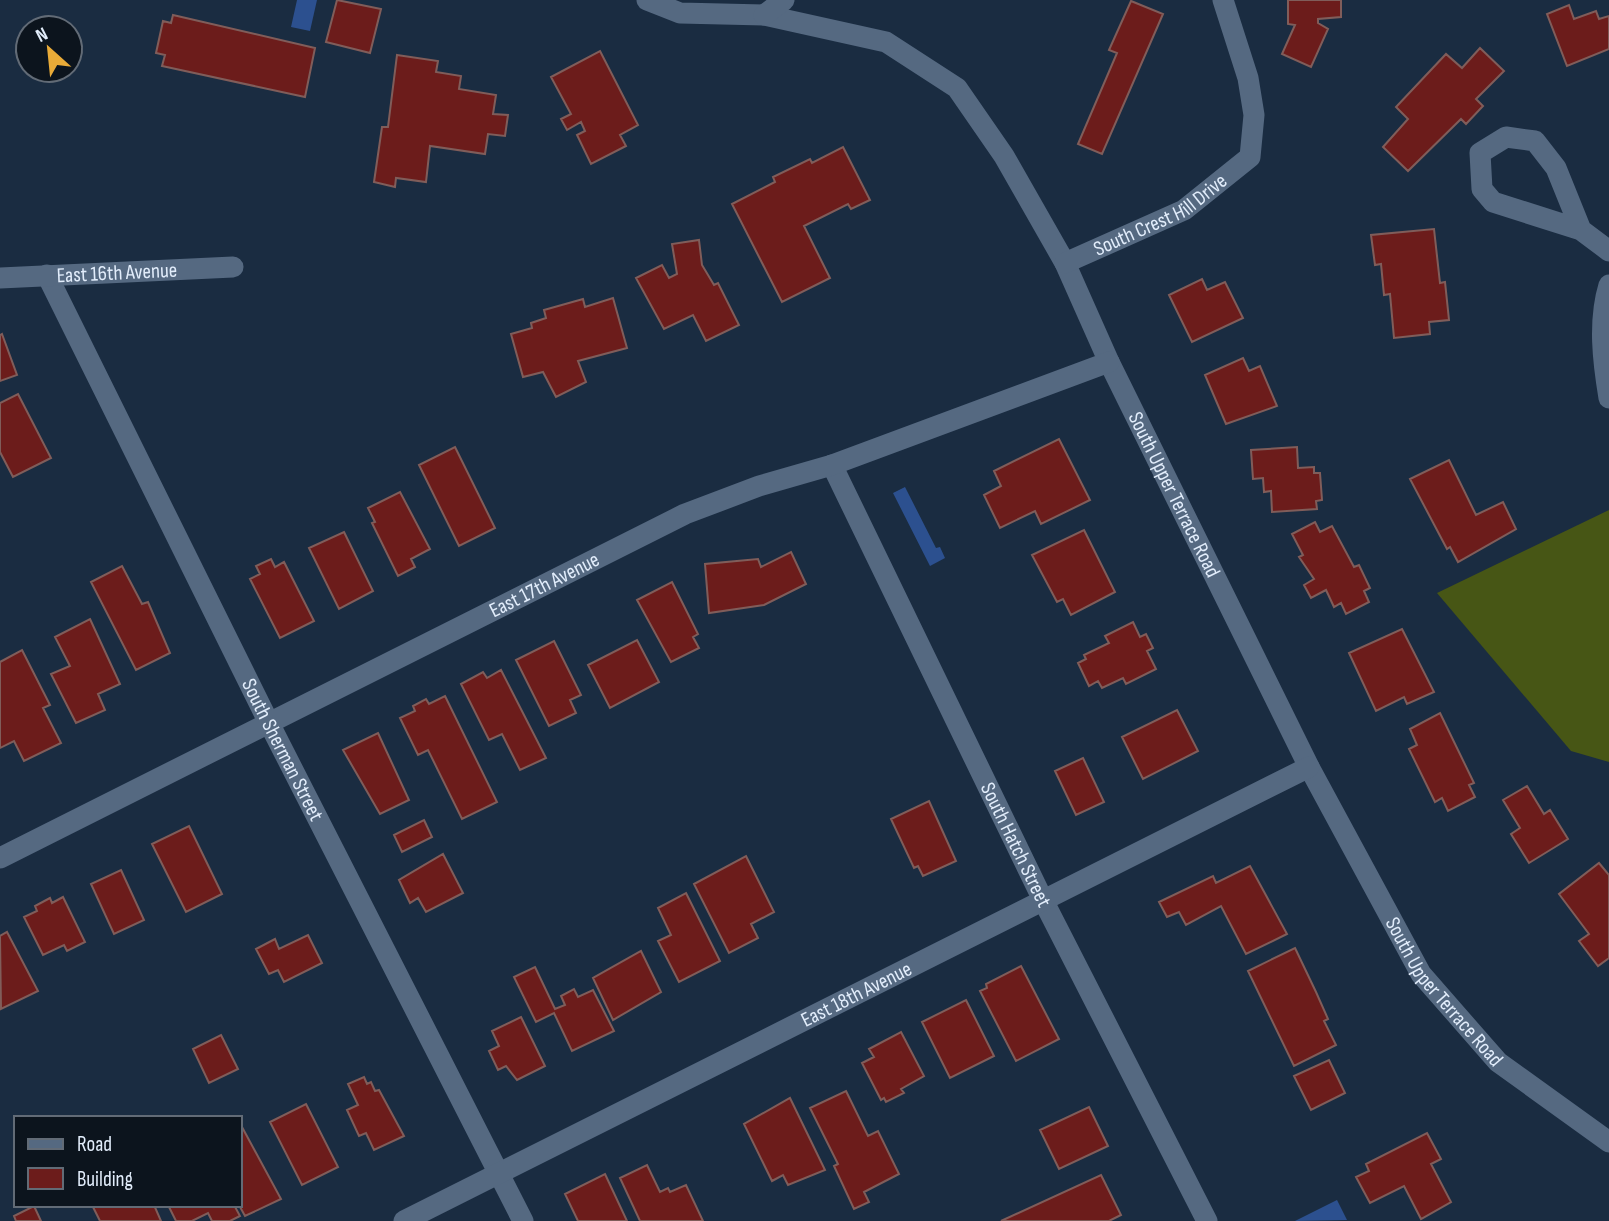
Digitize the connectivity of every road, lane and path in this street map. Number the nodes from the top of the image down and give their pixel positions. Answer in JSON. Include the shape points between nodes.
{"nodes":[{"id":1,"x":647,"y":0,"type":"edge"},
{"id":2,"x":784,"y":0,"type":"edge"},
{"id":3,"x":1223,"y":0,"type":"edge"},
{"id":4,"x":764,"y":15,"type":"junction"},
{"id":5,"x":1581,"y":230,"type":"junction"},
{"id":6,"x":1609,"y":251,"type":"edge"},
{"id":7,"x":1065,"y":264,"type":"junction"},
{"id":8,"x":233,"y":267,"type":"dead end"},
{"id":9,"x":47,"y":275,"type":"junction"},
{"id":10,"x":0,"y":278,"type":"edge"},
{"id":11,"x":1609,"y":285,"type":"edge"},
{"id":12,"x":1109,"y":362,"type":"junction"},
{"id":13,"x":1609,"y":398,"type":"edge"},
{"id":14,"x":832,"y":465,"type":"junction"},
{"id":15,"x":269,"y":723,"type":"junction"},
{"id":16,"x":1309,"y":767,"type":"junction"},
{"id":17,"x":0,"y":858,"type":"edge"},
{"id":18,"x":1043,"y":900,"type":"junction"},
{"id":19,"x":1609,"y":1142,"type":"edge"},
{"id":20,"x":499,"y":1174,"type":"junction"},
{"id":21,"x":404,"y":1221,"type":"edge"},
{"id":22,"x":523,"y":1221,"type":"edge"},
{"id":23,"x":1208,"y":1221,"type":"edge"}],
"edges":[{"from":1,"to":4,"type":"street","name":"South Upper Terrace Road","via":[[680,13]]},
{"from":2,"to":4,"type":"street"},
{"from":3,"to":7,"type":"street","name":"South Crest Hill Drive","via":[[1250,91],[1254,115],[1250,157],[1184,209]]},
{"from":4,"to":7,"type":"street","name":"South Upper Terrace Road","via":[[886,42],[957,88],[1004,156]]},
{"from":5,"to":5,"type":"street","via":[[1493,202],[1482,189],[1480,153],[1506,137],[1535,141],[1556,168]]},
{"from":5,"to":6,"type":"street"},
{"from":7,"to":12,"type":"street","name":"South Upper Terrace Road"},
{"from":8,"to":9,"type":"street","name":"East 16th Avenue"},
{"from":9,"to":10,"type":"street","name":"East 16th Avenue"},
{"from":9,"to":15,"type":"street","name":"South Sherman Street"},
{"from":11,"to":13,"type":"street","via":[[1604,302]]},
{"from":12,"to":14,"type":"street","name":"East 17th Avenue"},
{"from":12,"to":16,"type":"street","name":"South Upper Terrace Road"},
{"from":14,"to":15,"type":"street","name":"East 17th Avenue","via":[[685,514]]},
{"from":14,"to":18,"type":"street","name":"South Hatch Street"},
{"from":15,"to":17,"type":"street","name":"East 17th Avenue"},
{"from":15,"to":20,"type":"street","name":"South Sherman Street"},
{"from":16,"to":18,"type":"street","name":"East 18th Avenue"},
{"from":16,"to":19,"type":"street","name":"South Upper Terrace Road","via":[[1421,974],[1498,1062]]},
{"from":18,"to":20,"type":"street","name":"East 18th Avenue"},
{"from":18,"to":23,"type":"street","name":"South Hatch Street"},
{"from":20,"to":21,"type":"street","name":"East 18th Avenue"},
{"from":20,"to":22,"type":"street","name":"South Sherman Street"}]}
